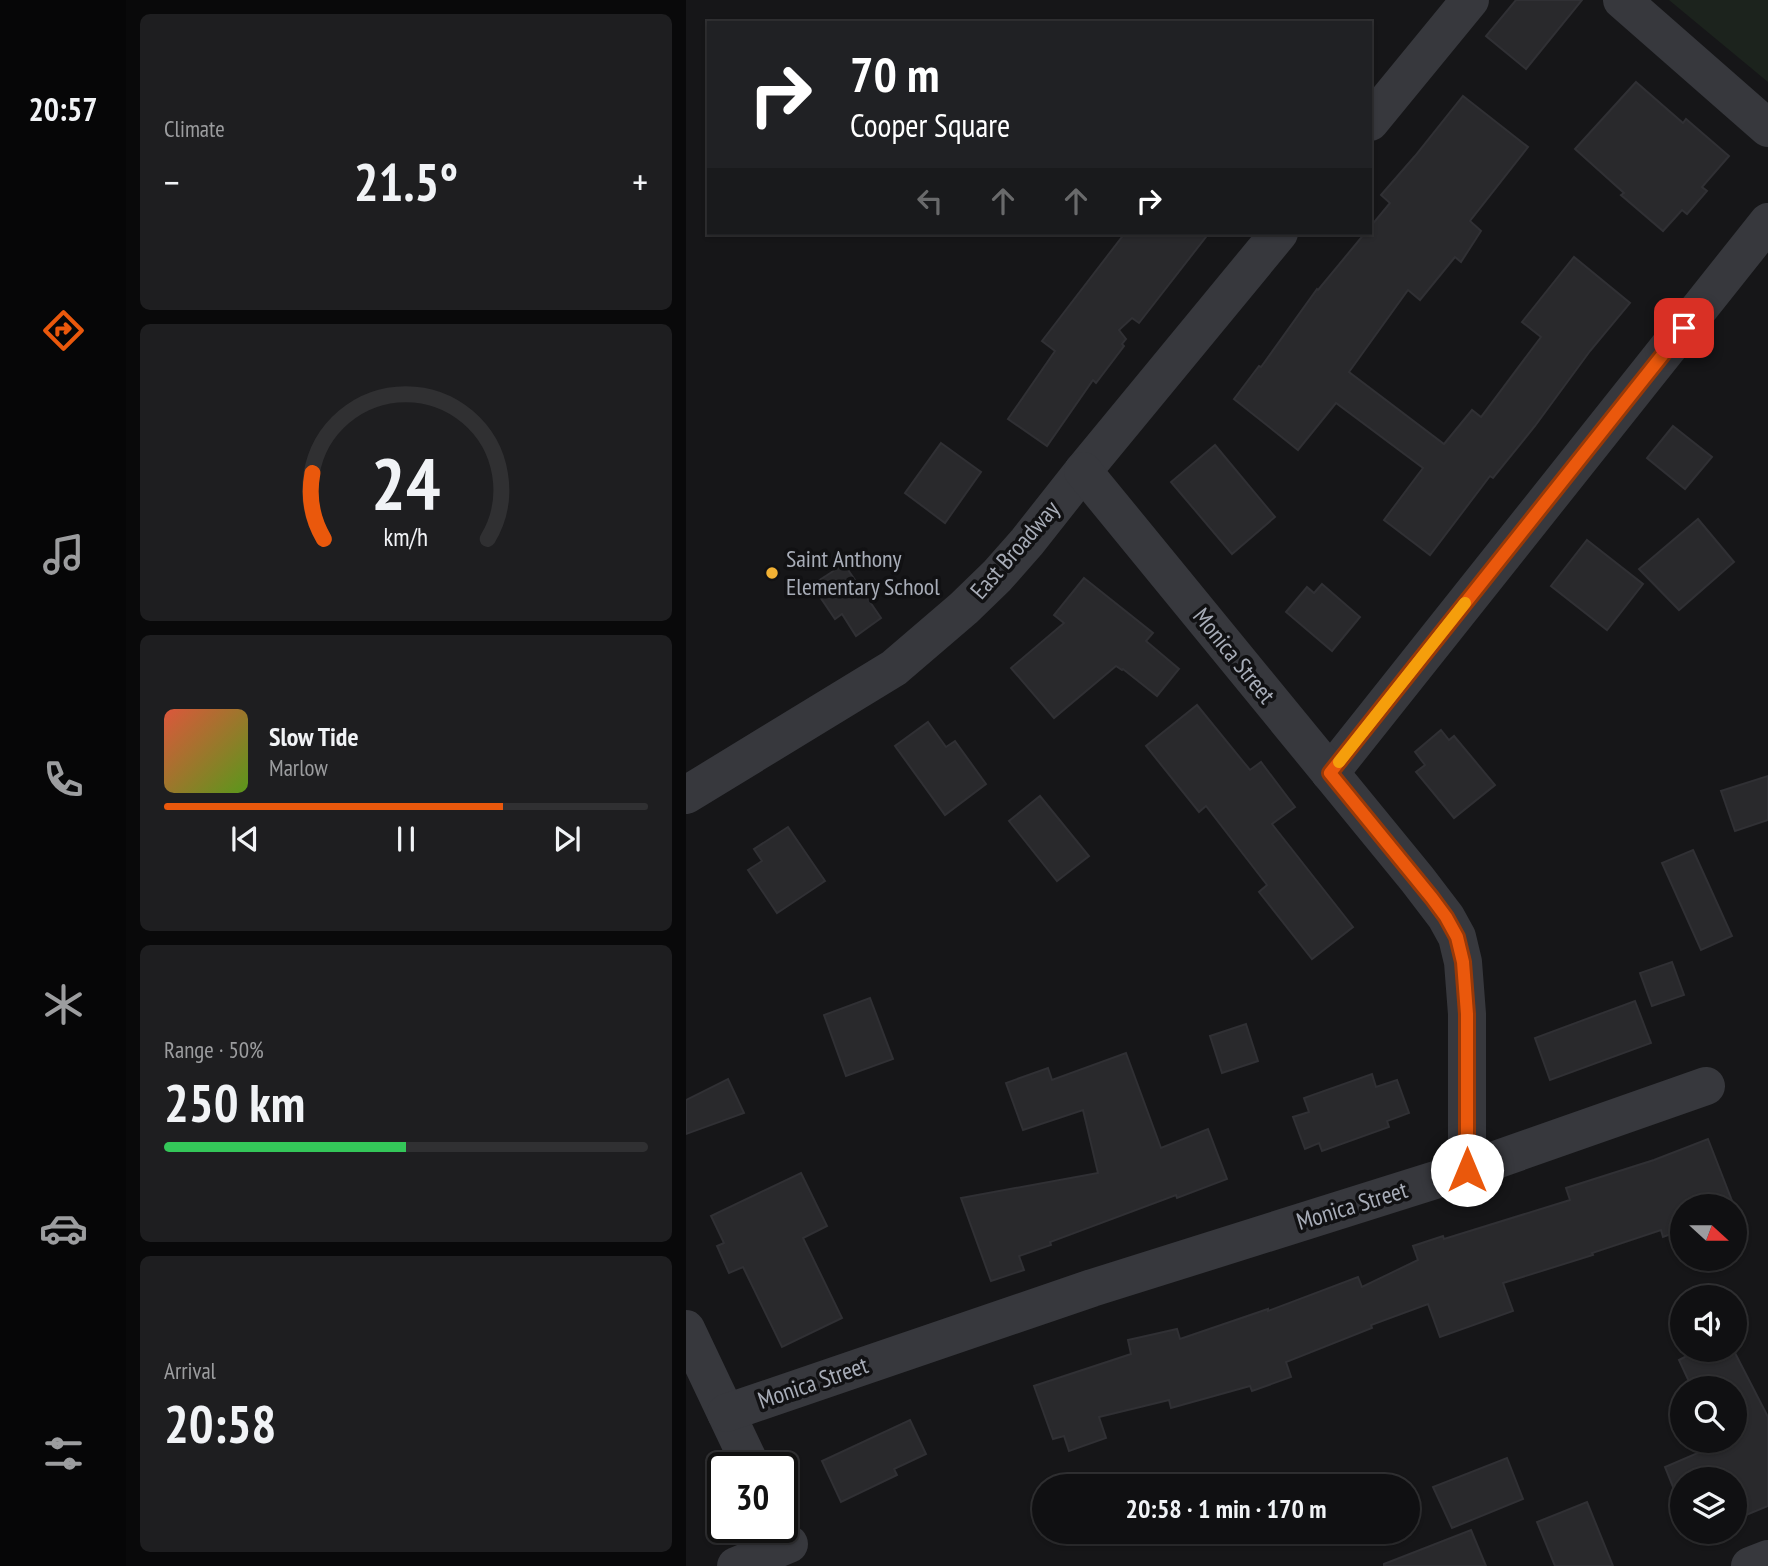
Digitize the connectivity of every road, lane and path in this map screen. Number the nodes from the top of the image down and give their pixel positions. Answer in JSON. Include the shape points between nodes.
{"nodes":[{"id":1,"x":1470,"y":0,"type":"edge"},
{"id":2,"x":1622,"y":0,"type":"edge"},
{"id":3,"x":1372,"y":120,"type":"edge"},
{"id":4,"x":1768,"y":128,"type":"edge"},
{"id":5,"x":1768,"y":222,"type":"edge"},
{"id":6,"x":1277,"y":235,"type":"edge"},
{"id":7,"x":1083,"y":471,"type":"junction"},
{"id":8,"x":1330,"y":773,"type":"junction"},
{"id":9,"x":686,"y":795,"type":"edge"},
{"id":10,"x":1706,"y":1086,"type":"dead end"},
{"id":11,"x":1467,"y":1170,"type":"junction"},
{"id":12,"x":686,"y":1329,"type":"edge"},
{"id":13,"x":726,"y":1413,"type":"junction"},
{"id":14,"x":744,"y":1452,"type":"edge"},
{"id":15,"x":790,"y":1546,"type":"edge"},
{"id":16,"x":1768,"y":1559,"type":"edge"},
{"id":17,"x":736,"y":1566,"type":"edge"},
{"id":18,"x":1750,"y":1566,"type":"edge"}],
"edges":[{"from":1,"to":3,"type":"street"},
{"from":2,"to":4,"type":"street"},
{"from":5,"to":8,"type":"street"},
{"from":6,"to":7,"type":"street","name":"East Broadway"},
{"from":7,"to":8,"type":"street","name":"Monica Street"},
{"from":7,"to":9,"type":"street","name":"East Broadway","via":[[997,576],[894,668]]},
{"from":8,"to":11,"type":"street","name":"Monica Street","via":[[1432,898],[1457,937],[1467,1014]]},
{"from":10,"to":11,"type":"street"},
{"from":11,"to":13,"type":"street","name":"Monica Street","via":[[1092,1288]]},
{"from":12,"to":13,"type":"street"},
{"from":13,"to":14,"type":"street"},
{"from":15,"to":17,"type":"street"},
{"from":16,"to":18,"type":"street"}]}
